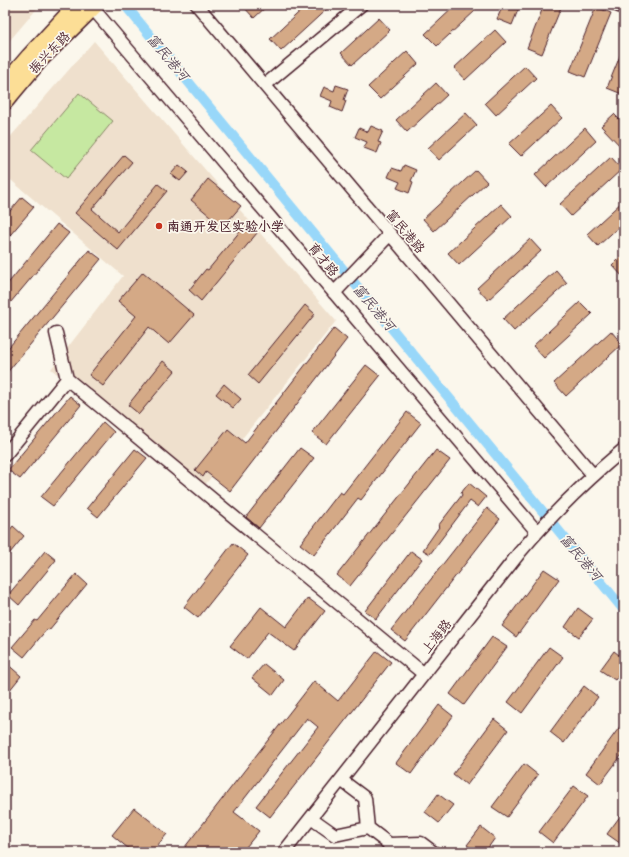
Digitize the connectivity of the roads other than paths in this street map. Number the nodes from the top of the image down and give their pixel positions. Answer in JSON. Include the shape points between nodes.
{"nodes":[{"id":1,"x":76,"y":5,"type":"edge"},
{"id":2,"x":197,"y":5,"type":"edge"},
{"id":3,"x":361,"y":5,"type":"edge"},
{"id":4,"x":617,"y":5,"type":"edge"},
{"id":5,"x":93,"y":6,"type":"edge"},
{"id":6,"x":624,"y":8,"type":"edge"},
{"id":7,"x":5,"y":84,"type":"edge"},
{"id":8,"x":265,"y":85,"type":"junction"},
{"id":9,"x":5,"y":102,"type":"edge"},
{"id":10,"x":390,"y":234,"type":"junction"},
{"id":11,"x":335,"y":293,"type":"junction"},
{"id":12,"x":56,"y":333,"type":"dead end"},
{"id":13,"x":67,"y":379,"type":"junction"},
{"id":14,"x":624,"y":449,"type":"edge"},
{"id":15,"x":5,"y":455,"type":"edge"},
{"id":16,"x":593,"y":475,"type":"junction"},
{"id":17,"x":537,"y":531,"type":"junction"},
{"id":18,"x":424,"y":674,"type":"junction"},
{"id":19,"x":341,"y":780,"type":"junction"},
{"id":20,"x":311,"y":818,"type":"junction"},
{"id":21,"x":368,"y":828,"type":"junction"},
{"id":22,"x":390,"y":848,"type":"edge"},
{"id":23,"x":284,"y":852,"type":"edge"},
{"id":24,"x":433,"y":852,"type":"edge"}],
"edges":[{"from":1,"to":7,"type":"main road","name":"振兴东路"},
{"from":2,"to":8,"type":"street","name":"富民港路"},
{"from":3,"to":8,"type":"street"},
{"from":4,"to":6,"type":"street"},
{"from":5,"to":9,"type":"main road","name":"振兴东路"},
{"from":5,"to":11,"type":"street","name":"育才路"},
{"from":8,"to":10,"type":"street","name":"富民港路"},
{"from":10,"to":11,"type":"street"},
{"from":10,"to":16,"type":"street","name":"富民港路"},
{"from":11,"to":17,"type":"street","name":"育才路"},
{"from":12,"to":13,"type":"street"},
{"from":13,"to":15,"type":"street"},
{"from":13,"to":18,"type":"street"},
{"from":14,"to":16,"type":"street","name":"上海路"},
{"from":16,"to":17,"type":"street","name":"上海路"},
{"from":17,"to":18,"type":"street","name":"上海路"},
{"from":18,"to":19,"type":"street","name":"上海路"},
{"from":19,"to":20,"type":"street","name":"上海路"},
{"from":19,"to":21,"type":"street","via":[[365,798]]},
{"from":20,"to":21,"type":"street","via":[[335,835]]},
{"from":20,"to":23,"type":"street","name":"上海路"},
{"from":21,"to":22,"type":"street"},
{"from":22,"to":24,"type":"street","via":[[421,843]]}]}
